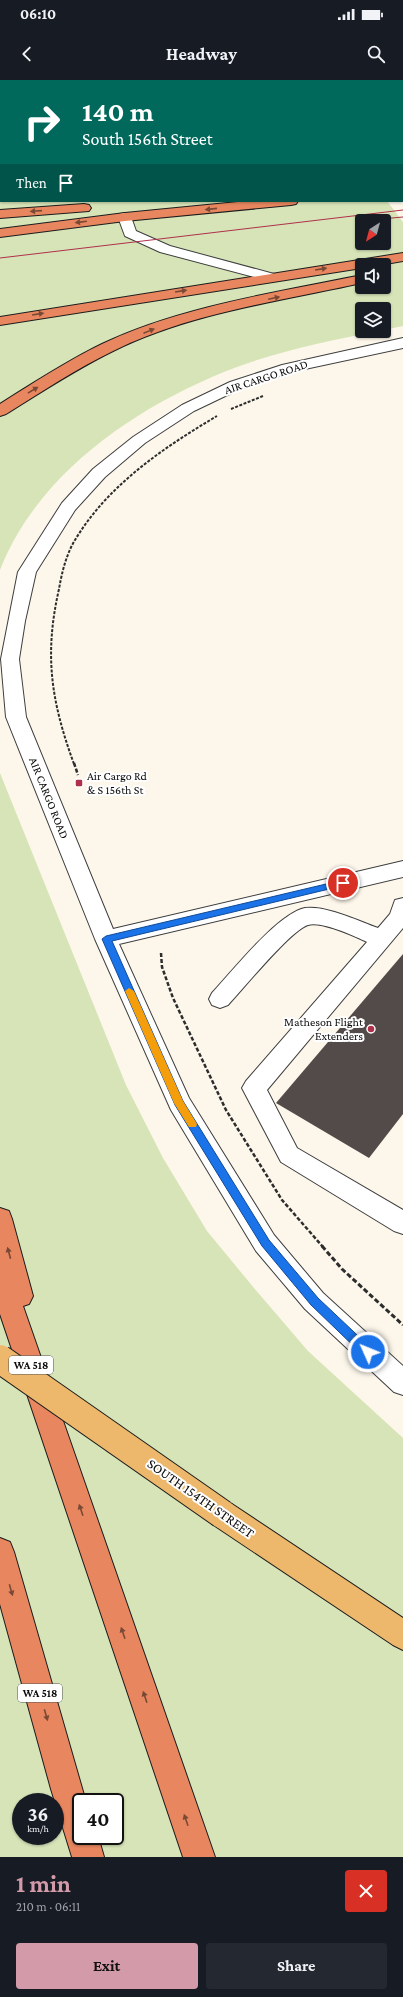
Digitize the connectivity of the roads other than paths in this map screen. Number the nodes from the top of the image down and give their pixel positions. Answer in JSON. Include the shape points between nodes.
{"nodes":[{"id":1,"x":160,"y":202,"type":"edge"},
{"id":2,"x":281,"y":202,"type":"edge"},
{"id":3,"x":0,"y":214,"type":"edge"},
{"id":4,"x":125,"y":217,"type":"junction"},
{"id":5,"x":0,"y":233,"type":"edge"},
{"id":6,"x":403,"y":257,"type":"edge"},
{"id":7,"x":269,"y":277,"type":"junction"},
{"id":8,"x":355,"y":280,"type":"edge"},
{"id":9,"x":0,"y":320,"type":"edge"},
{"id":10,"x":403,"y":343,"type":"edge"},
{"id":11,"x":0,"y":411,"type":"edge"},
{"id":12,"x":403,"y":869,"type":"edge"},
{"id":13,"x":403,"y":906,"type":"edge"},
{"id":14,"x":106,"y":939,"type":"junction"},
{"id":15,"x":382,"y":939,"type":"junction"},
{"id":16,"x":220,"y":999,"type":"dead end"},
{"id":17,"x":0,"y":1219,"type":"edge"},
{"id":18,"x":403,"y":1223,"type":"edge"},
{"id":19,"x":0,"y":1276,"type":"edge"},
{"id":20,"x":0,"y":1359,"type":"edge"},
{"id":21,"x":403,"y":1384,"type":"edge"},
{"id":22,"x":61,"y":1454,"type":"junction"},
{"id":23,"x":0,"y":1552,"type":"edge"},
{"id":24,"x":403,"y":1635,"type":"edge"},
{"id":25,"x":72,"y":1807,"type":"edge"},
{"id":26,"x":84,"y":1845,"type":"edge"},
{"id":27,"x":88,"y":1857,"type":"edge"},
{"id":28,"x":199,"y":1857,"type":"edge"}],
"edges":[{"from":1,"to":3,"type":"highway","one_way":true},
{"from":2,"to":4,"type":"highway","one_way":true},
{"from":4,"to":5,"type":"highway","one_way":true},
{"from":4,"to":7,"type":"street","via":[[130,232],[165,249]]},
{"from":7,"to":6,"type":"highway","one_way":true},
{"from":9,"to":7,"type":"highway","one_way":true},
{"from":11,"to":8,"type":"highway","one_way":true,"via":[[108,347],[154,329],[215,310]]},
{"from":10,"to":14,"type":"street","name":"AIR CARGO ROAD","via":[[287,368],[236,385],[188,408],[139,440],[99,473],[68,507],[27,572],[10,659],[16,717]]},
{"from":12,"to":14,"type":"street"},
{"from":13,"to":15,"type":"street","via":[[400,917]]},
{"from":14,"to":21,"type":"street","name":"AIR CARGO ROAD","via":[[179,1103],[265,1243],[314,1301]]},
{"from":15,"to":16,"type":"street","via":[[337,920],[306,916],[286,928]]},
{"from":15,"to":18,"type":"street","via":[[254,1088],[289,1155]]},
{"from":22,"to":17,"type":"highway","one_way":true},
{"from":19,"to":22,"type":"highway","number":"WA 518"},
{"from":20,"to":24,"type":"main road","name":"SOUTH 154TH STREET","bridge":true,"via":[[222,1514]]},
{"from":28,"to":22,"type":"highway","number":"WA 518","one_way":true},
{"from":23,"to":25,"type":"highway","number":"WA 518","one_way":true},
{"from":26,"to":27,"type":"highway","number":"WA 518"}]}
